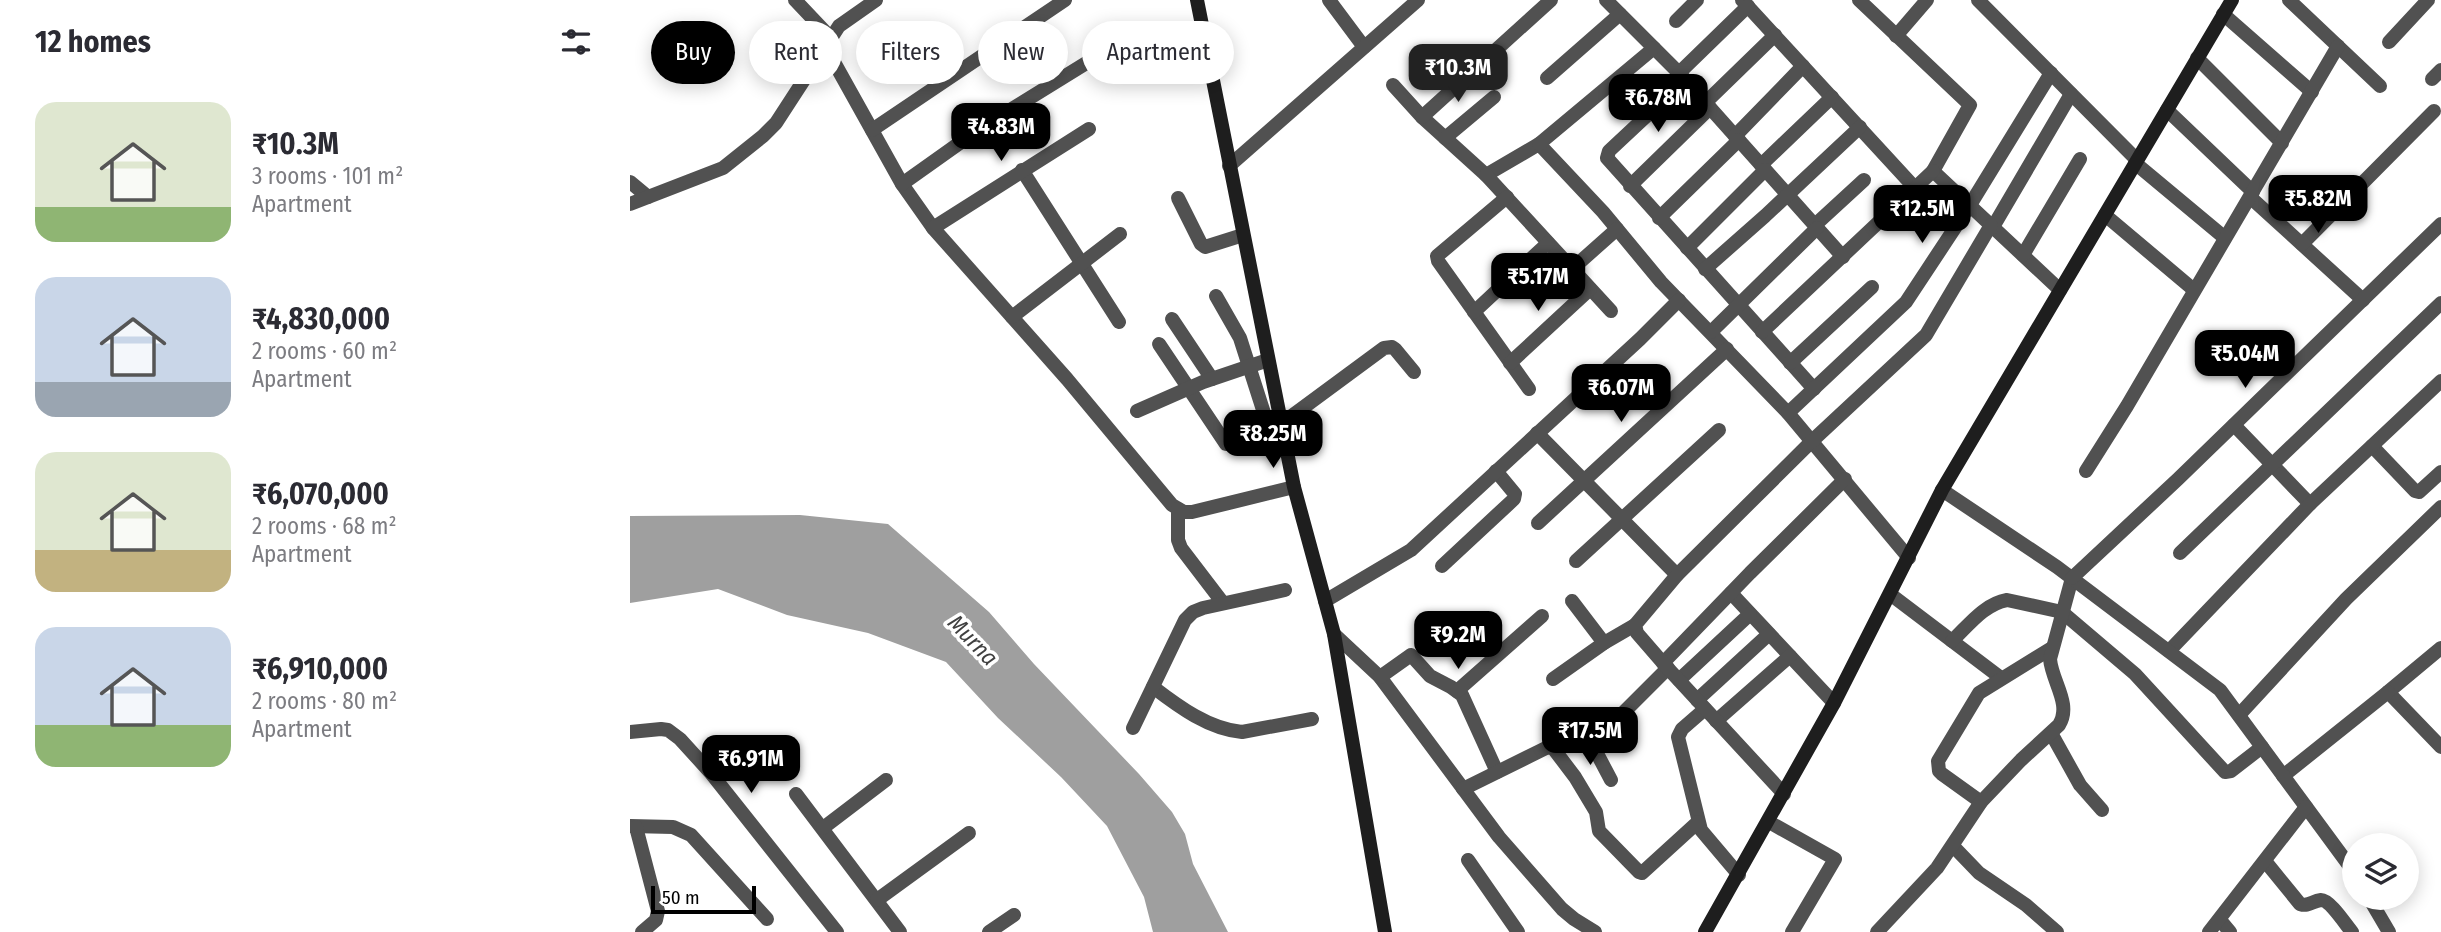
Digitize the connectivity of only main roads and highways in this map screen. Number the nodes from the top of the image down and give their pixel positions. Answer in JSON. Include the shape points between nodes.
{"nodes":[{"id":1,"x":1197,"y":0,"type":"edge"},
{"id":2,"x":2232,"y":0,"type":"edge"},
{"id":3,"x":1385,"y":932,"type":"edge"},
{"id":4,"x":1705,"y":932,"type":"edge"}],
"edges":[{"from":1,"to":3,"type":"main road","via":[[1294,488],[1334,634]]},
{"from":2,"to":4,"type":"main road","via":[[1942,490],[1834,703]]}]}
